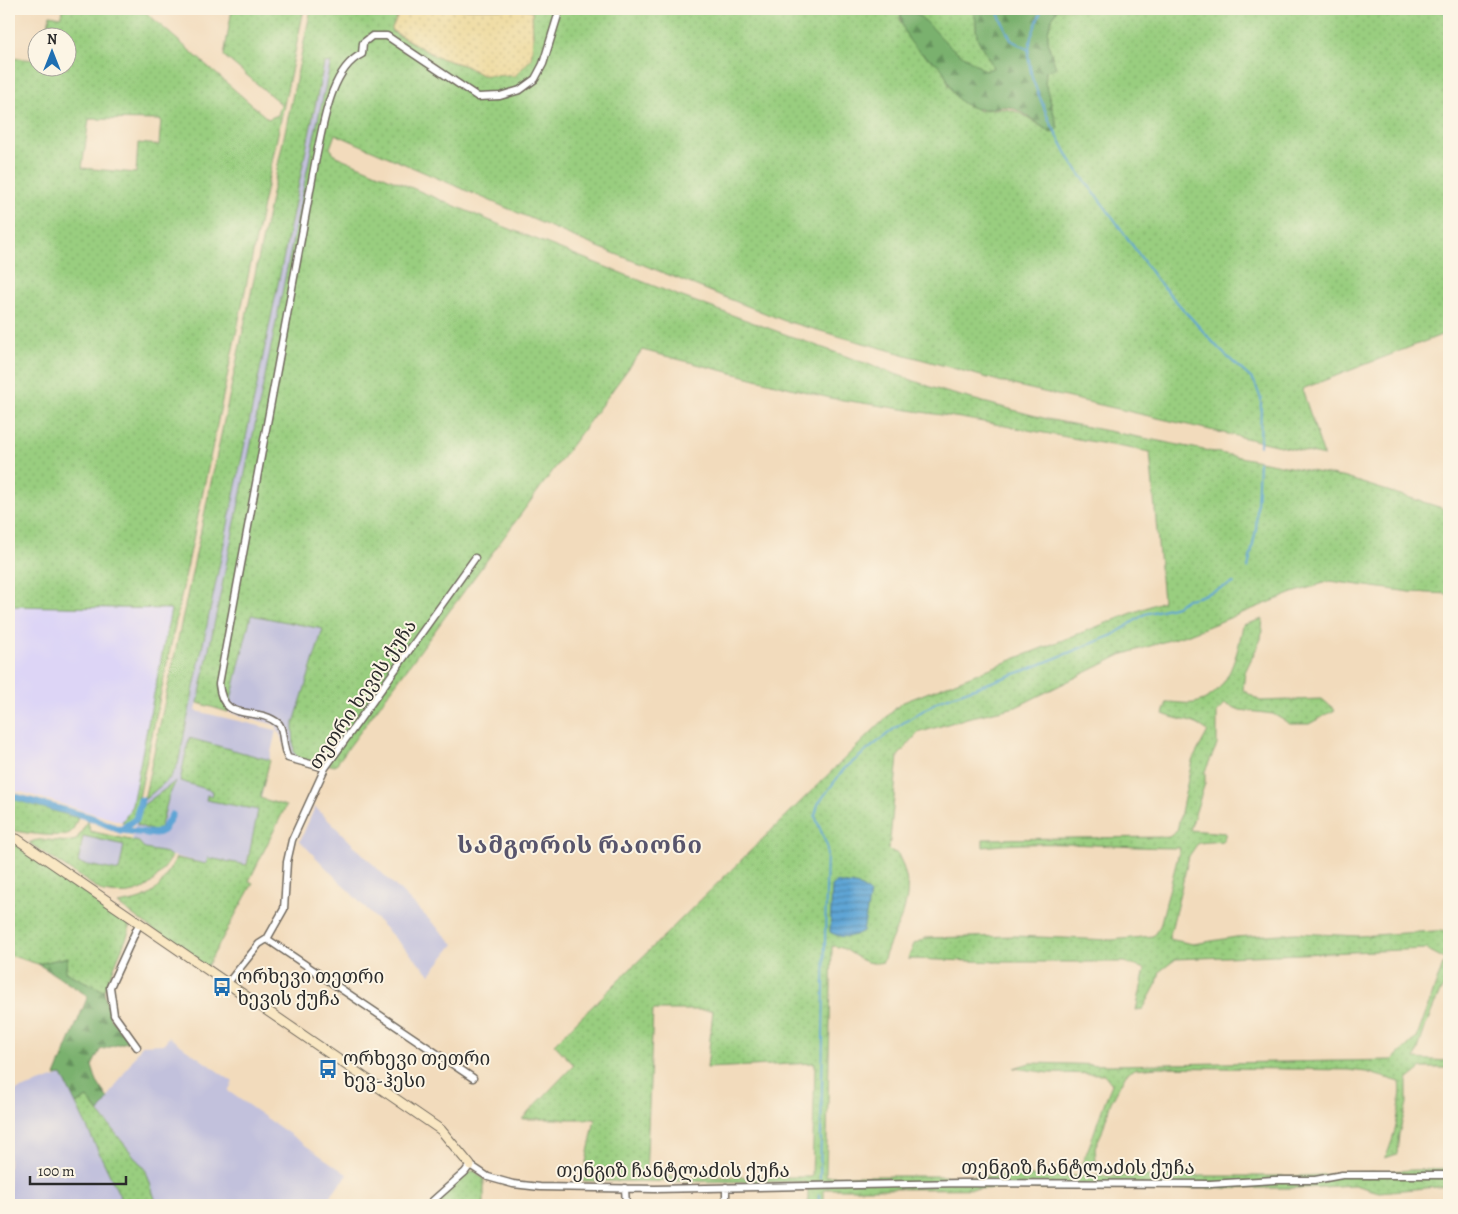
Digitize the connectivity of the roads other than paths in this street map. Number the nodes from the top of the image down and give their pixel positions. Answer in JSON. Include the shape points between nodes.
{"nodes":[{"id":1,"x":557,"y":9,"type":"edge"},
{"id":2,"x":475,"y":558,"type":"dead end"},
{"id":3,"x":325,"y":768,"type":"junction"},
{"id":4,"x":9,"y":837,"type":"edge"},
{"id":5,"x":139,"y":924,"type":"junction"},
{"id":6,"x":267,"y":938,"type":"junction"},
{"id":7,"x":227,"y":984,"type":"junction"},
{"id":8,"x":137,"y":1047,"type":"dead end"},
{"id":9,"x":474,"y":1078,"type":"dead end"},
{"id":10,"x":470,"y":1165,"type":"junction"},
{"id":11,"x":1449,"y":1175,"type":"edge"},
{"id":12,"x":726,"y":1187,"type":"junction"},
{"id":13,"x":625,"y":1188,"type":"junction"},
{"id":14,"x":428,"y":1205,"type":"edge"},
{"id":15,"x":626,"y":1205,"type":"edge"},
{"id":16,"x":726,"y":1205,"type":"edge"}],
"edges":[{"from":1,"to":3,"type":"street","via":[[543,64],[535,79],[520,90],[500,96],[478,97],[387,36],[372,36],[363,43],[362,54],[356,56],[337,80],[328,108],[314,168],[219,684],[226,706],[278,724],[283,750],[288,758]]},
{"from":2,"to":3,"type":"street","name":"თეთრი ხევის ქუჩა"},
{"from":3,"to":6,"type":"street","name":"თეთრი ხევის ქუჩა","via":[[292,840],[284,909]]},
{"from":4,"to":5,"type":"street","name":"თენგიზ ჩანტლაძის ქუჩა"},
{"from":5,"to":7,"type":"street","name":"თენგიზ ჩანტლაძის ქუჩა"},
{"from":5,"to":8,"type":"street","via":[[110,987],[114,1015]]},
{"from":6,"to":7,"type":"street","name":"თეთრი ხევის ქუჩა"},
{"from":6,"to":9,"type":"street"},
{"from":7,"to":10,"type":"street","name":"თენგიზ ჩანტლაძის ქუჩა","via":[[441,1130]]},
{"from":10,"to":13,"type":"street","name":"თენგიზ ჩანტლაძის ქუჩა","via":[[488,1177],[513,1184]]},
{"from":10,"to":14,"type":"street"},
{"from":11,"to":12,"type":"street","name":"თენგიზ ჩანტლაძის ქუჩა","via":[[1342,1175],[1315,1180],[1210,1184],[962,1183]]},
{"from":12,"to":13,"type":"street","name":"თენგიზ ჩანტლაძის ქუჩა"},
{"from":12,"to":16,"type":"street"},
{"from":13,"to":15,"type":"street"}]}
